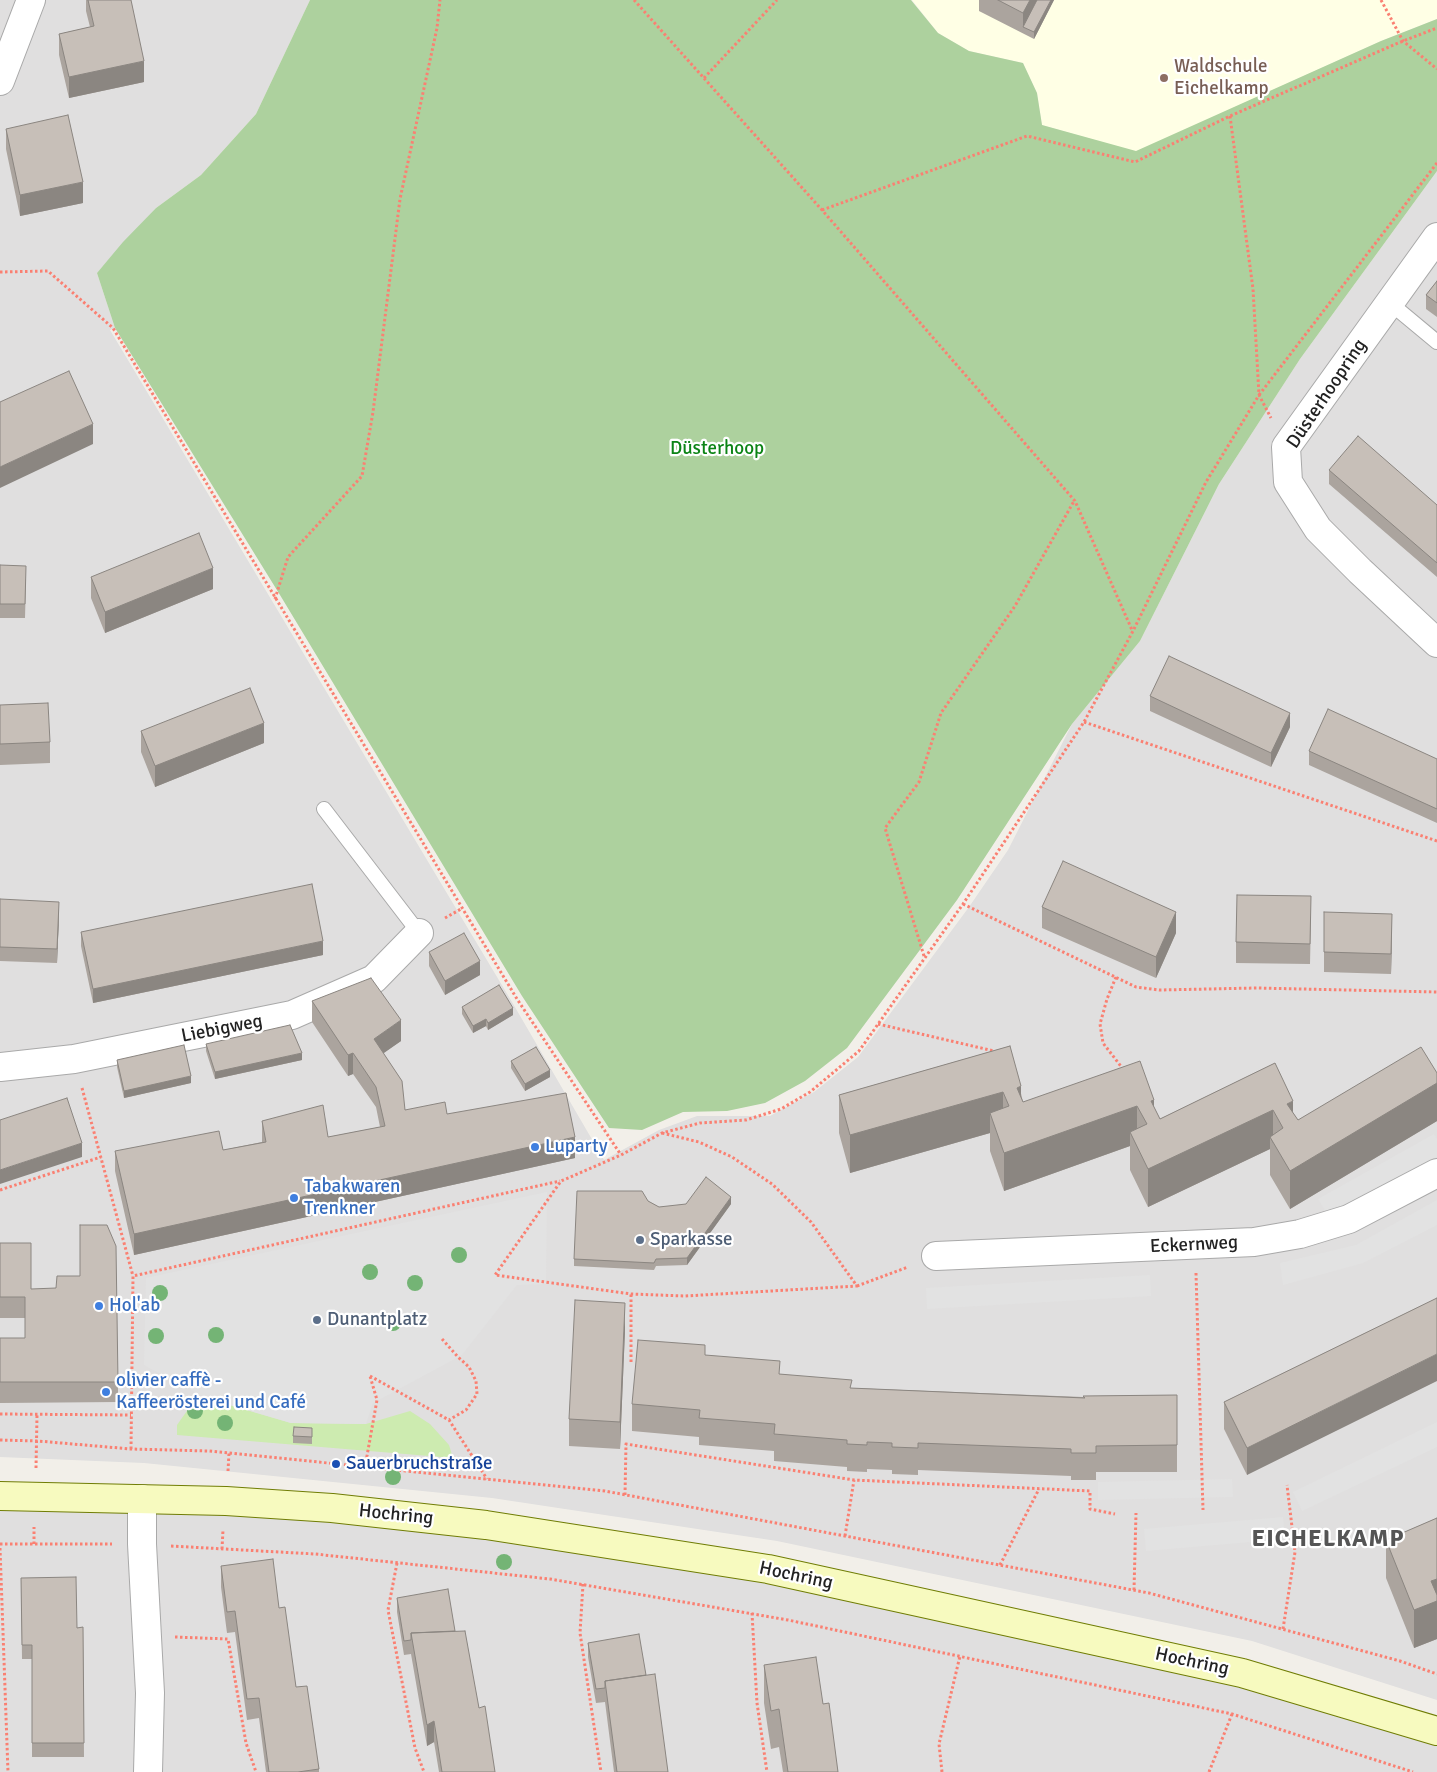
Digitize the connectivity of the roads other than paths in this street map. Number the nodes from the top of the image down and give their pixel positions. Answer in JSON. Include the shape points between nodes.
{"nodes":[{"id":1,"x":31,"y":0,"type":"edge"},
{"id":2,"x":0,"y":82,"type":"edge"},
{"id":3,"x":1437,"y":237,"type":"edge"},
{"id":4,"x":1390,"y":303,"type":"junction"},
{"id":5,"x":1437,"y":342,"type":"edge"},
{"id":6,"x":1437,"y":643,"type":"edge"},
{"id":7,"x":324,"y":809,"type":"dead end"},
{"id":8,"x":419,"y":933,"type":"joint"},
{"id":9,"x":0,"y":1067,"type":"edge"},
{"id":10,"x":1437,"y":1173,"type":"edge"},
{"id":11,"x":936,"y":1256,"type":"road end"},
{"id":12,"x":0,"y":1496,"type":"edge"},
{"id":13,"x":142,"y":1499,"type":"junction"},
{"id":14,"x":1437,"y":1732,"type":"edge"},
{"id":15,"x":148,"y":1772,"type":"edge"}],
"edges":[{"from":1,"to":2,"type":"street"},
{"from":3,"to":4,"type":"street","name":"Düsterhoopring"},
{"from":4,"to":5,"type":"lane"},
{"from":4,"to":6,"type":"street","name":"Düsterhoopring","via":[[1286,447],[1288,482],[1318,529]]},
{"from":7,"to":8,"type":"lane"},
{"from":8,"to":9,"type":"street","name":"Liebigweg","via":[[374,980],[292,1015],[74,1059]]},
{"from":10,"to":11,"type":"street","name":"Eckernweg","via":[[1349,1219],[1300,1234],[1254,1242]]},
{"from":12,"to":13,"type":"street","name":"Hochring"},
{"from":13,"to":14,"type":"street","name":"Hochring","via":[[332,1508],[476,1524],[768,1569],[1242,1673]]},
{"from":13,"to":15,"type":"street","via":[[150,1694]]}]}
